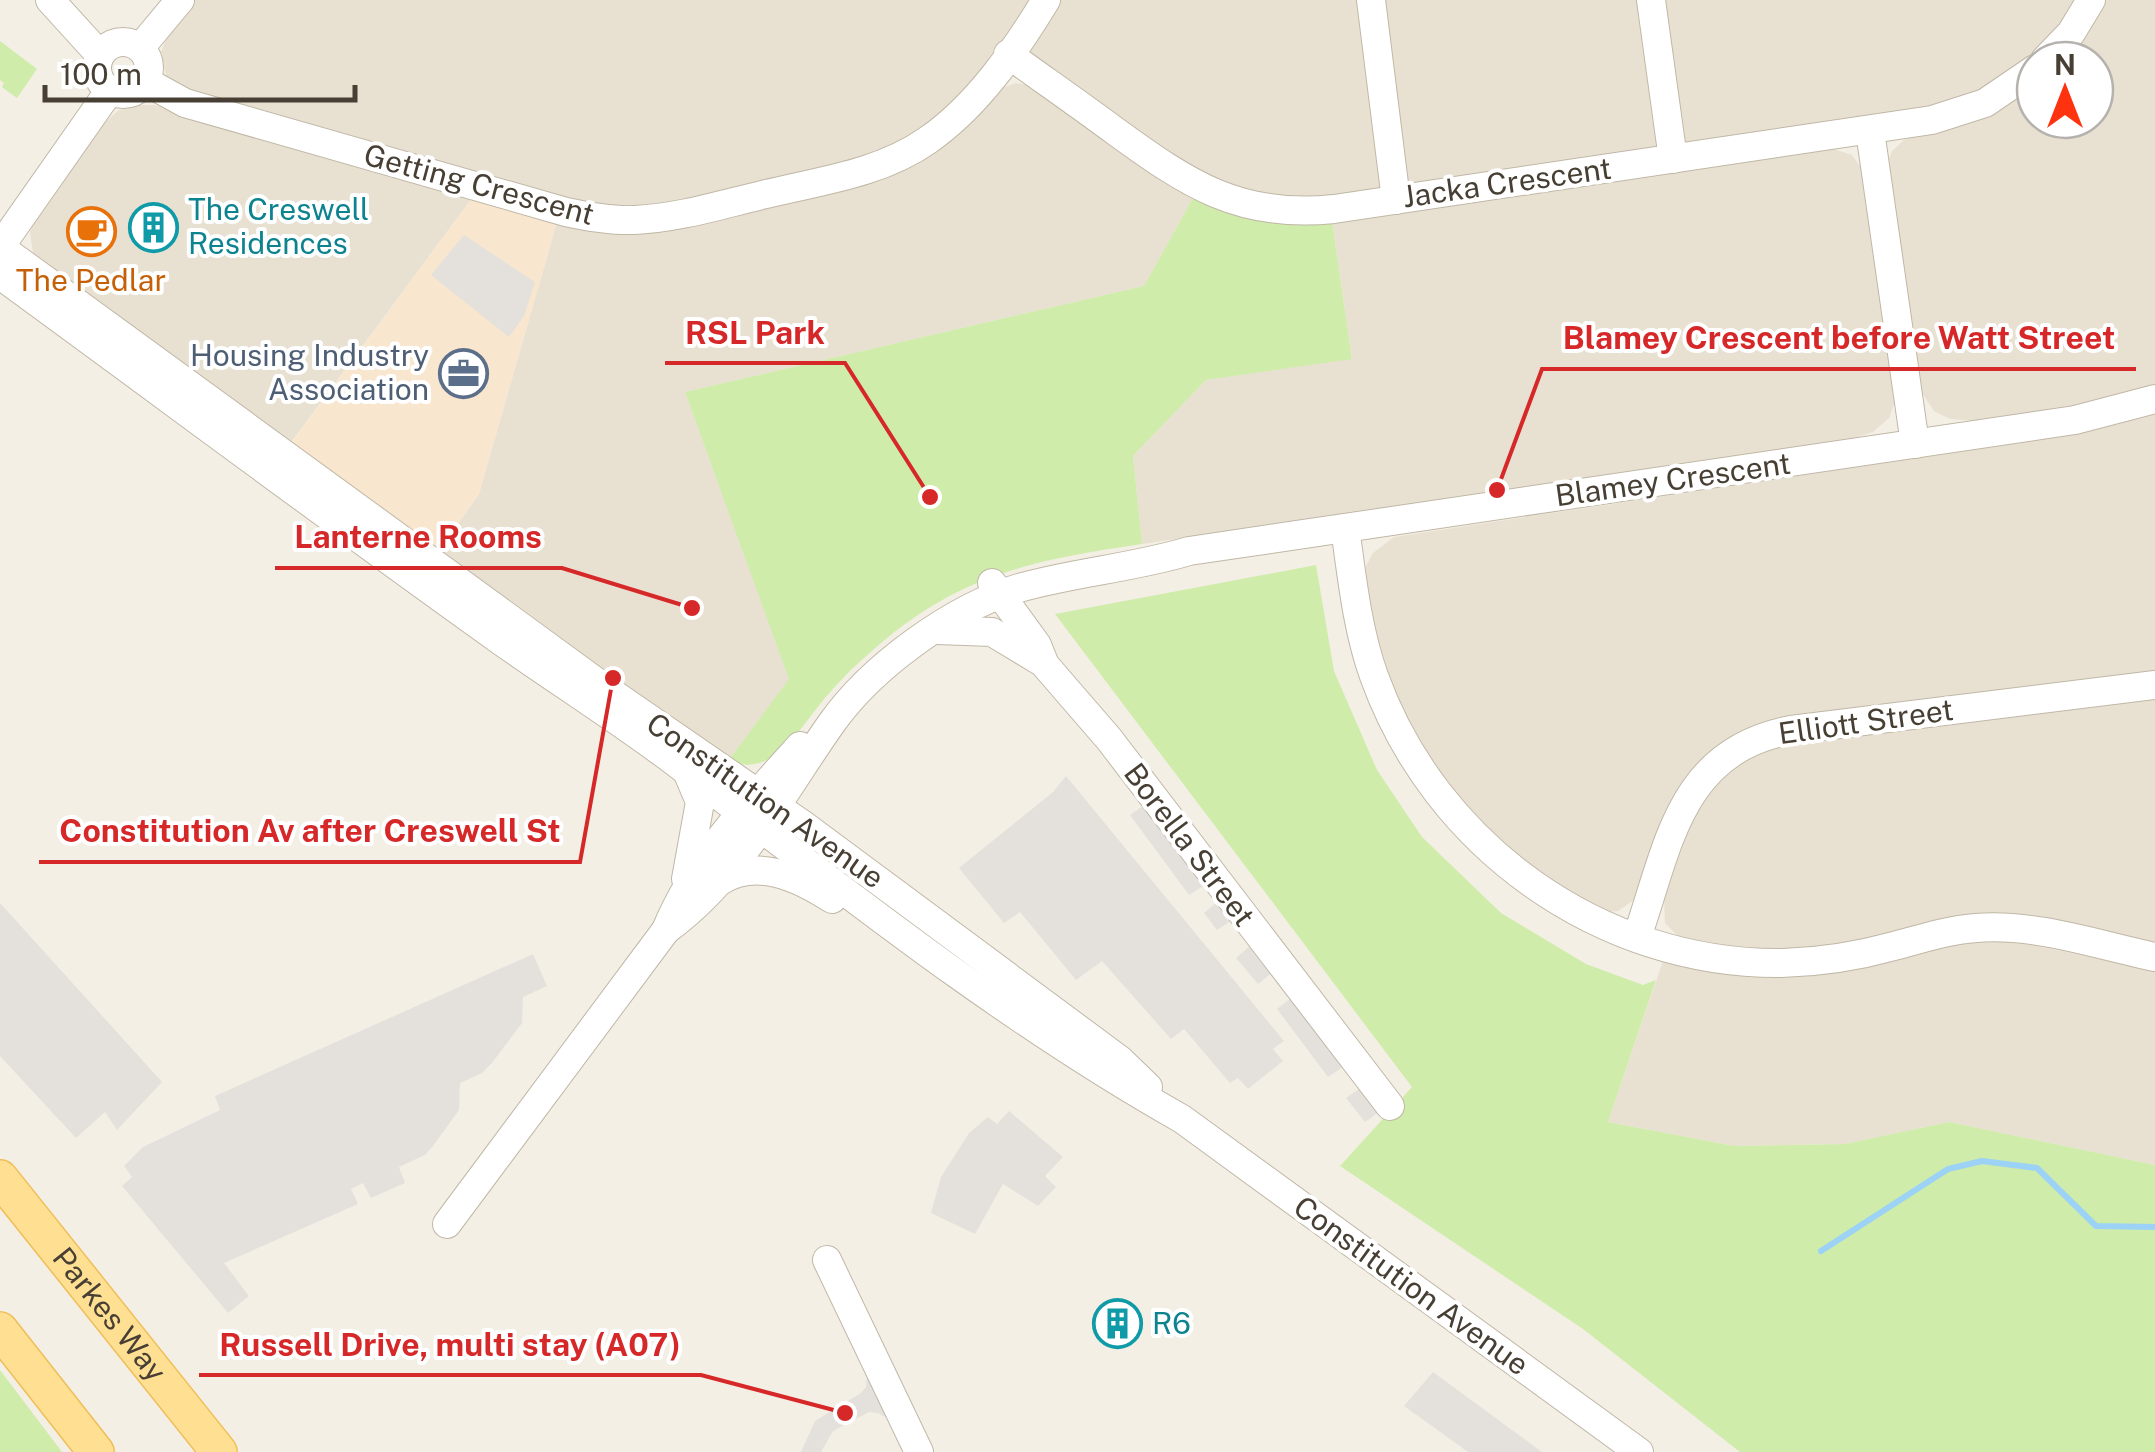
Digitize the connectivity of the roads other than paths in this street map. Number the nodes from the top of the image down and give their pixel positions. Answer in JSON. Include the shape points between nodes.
{"nodes":[{"id":1,"x":50,"y":0,"type":"edge"},
{"id":2,"x":180,"y":0,"type":"edge"},
{"id":3,"x":1046,"y":0,"type":"edge"},
{"id":4,"x":1371,"y":0,"type":"edge"},
{"id":5,"x":1651,"y":0,"type":"edge"},
{"id":6,"x":2091,"y":0,"type":"edge"},
{"id":7,"x":2064,"y":40,"type":"edge"},
{"id":8,"x":140,"y":48,"type":"junction"},
{"id":9,"x":1008,"y":54,"type":"junction"},
{"id":10,"x":100,"y":56,"type":"junction"},
{"id":11,"x":146,"y":81,"type":"junction"},
{"id":12,"x":2015,"y":84,"type":"edge"},
{"id":13,"x":110,"y":90,"type":"junction"},
{"id":14,"x":1870,"y":131,"type":"junction"},
{"id":15,"x":1673,"y":158,"type":"junction"},
{"id":16,"x":1396,"y":200,"type":"junction"},
{"id":17,"x":0,"y":247,"type":"edge"},
{"id":18,"x":0,"y":275,"type":"edge"},
{"id":19,"x":2155,"y":399,"type":"edge"},
{"id":20,"x":1915,"y":444,"type":"junction"},
{"id":21,"x":1345,"y":528,"type":"junction"},
{"id":22,"x":435,"y":578,"type":"junction"},
{"id":23,"x":996,"y":589,"type":"junction"},
{"id":24,"x":933,"y":630,"type":"junction"},
{"id":25,"x":1045,"y":665,"type":"junction"},
{"id":26,"x":2155,"y":684,"type":"edge"},
{"id":27,"x":676,"y":763,"type":"junction"},
{"id":28,"x":759,"y":811,"type":"junction"},
{"id":29,"x":712,"y":888,"type":"junction"},
{"id":30,"x":680,"y":899,"type":"junction"},
{"id":31,"x":666,"y":930,"type":"junction"},
{"id":32,"x":905,"y":934,"type":"junction"},
{"id":33,"x":1637,"y":937,"type":"junction"},
{"id":34,"x":2155,"y":957,"type":"edge"},
{"id":35,"x":1390,"y":1106,"type":"dead end"},
{"id":36,"x":1182,"y":1119,"type":"junction"},
{"id":37,"x":0,"y":1178,"type":"edge"},
{"id":38,"x":447,"y":1224,"type":"dead end"},
{"id":39,"x":827,"y":1260,"type":"dead end"},
{"id":40,"x":0,"y":1330,"type":"edge"},
{"id":41,"x":96,"y":1452,"type":"edge"},
{"id":42,"x":219,"y":1452,"type":"edge"},
{"id":43,"x":919,"y":1452,"type":"edge"},
{"id":44,"x":1639,"y":1452,"type":"edge"}],
"edges":[{"from":1,"to":10,"type":"street"},
{"from":2,"to":8,"type":"street"},
{"from":3,"to":9,"type":"street","name":"Getting Crescent"},
{"from":4,"to":16,"type":"street"},
{"from":5,"to":15,"type":"street"},
{"from":6,"to":7,"type":"street"},
{"from":8,"to":10,"type":"street","via":[[118,42]]},
{"from":8,"to":11,"type":"street","via":[[148,60]]},
{"from":9,"to":11,"type":"street","name":"Getting Crescent","via":[[948,124],[888,163],[691,212],[626,220],[566,212],[185,103]]},
{"from":9,"to":16,"type":"street","name":"Jacka Crescent","via":[[1212,194],[1296,212]]},
{"from":10,"to":13,"type":"street","via":[[99,79]]},
{"from":11,"to":13,"type":"street","via":[[134,92]]},
{"from":12,"to":14,"type":"street","name":"Jacka Crescent","via":[[1970,109]]},
{"from":13,"to":17,"type":"street"},
{"from":14,"to":15,"type":"street","name":"Jacka Crescent"},
{"from":14,"to":20,"type":"street"},
{"from":15,"to":16,"type":"street","name":"Jacka Crescent"},
{"from":17,"to":22,"type":"street","name":"Constitution Avenue"},
{"from":18,"to":22,"type":"street","name":"Constitution Avenue"},
{"from":19,"to":20,"type":"street","name":"Blamey Crescent","via":[[2090,417]]},
{"from":20,"to":21,"type":"street","name":"Blamey Crescent"},
{"from":21,"to":23,"type":"street","name":"Blamey Crescent"},
{"from":21,"to":33,"type":"street","via":[[1369,662],[1428,781],[1471,833],[1526,881],[1581,915]]},
{"from":22,"to":27,"type":"street","name":"Constitution Avenue"},
{"from":22,"to":28,"type":"street","name":"Constitution Avenue"},
{"from":23,"to":24,"type":"street","name":"Blamey Crescent"},
{"from":23,"to":25,"type":"street","name":"Borella Street"},
{"from":23,"to":28,"type":"street","name":"Blamey Crescent","via":[[932,616],[868,666],[832,704]]},
{"from":24,"to":25,"type":"street","via":[[992,632]]},
{"from":24,"to":28,"type":"street","name":"Blamey Crescent","via":[[847,703]]},
{"from":25,"to":35,"type":"street","name":"Borella Street"},
{"from":26,"to":33,"type":"street","name":"Elliott Street","via":[[1791,730],[1748,742],[1716,763],[1688,797]]},
{"from":27,"to":28,"type":"street","name":"Constitution Avenue"},
{"from":27,"to":30,"type":"street","via":[[700,802]]},
{"from":28,"to":29,"type":"street"},
{"from":28,"to":30,"type":"street"},
{"from":28,"to":32,"type":"street","name":"Constitution Avenue"},
{"from":28,"to":36,"type":"street","name":"Constitution Avenue","via":[[1105,1049]]},
{"from":29,"to":31,"type":"street"},
{"from":29,"to":32,"type":"street","via":[[733,874],[760,870],[803,882],[872,924]]},
{"from":30,"to":31,"type":"street"},
{"from":31,"to":38,"type":"street"},
{"from":32,"to":36,"type":"street","name":"Constitution Avenue","via":[[1104,1075]]},
{"from":33,"to":34,"type":"street","via":[[1703,957],[1780,963],[2002,927]]},
{"from":36,"to":44,"type":"street","name":"Constitution Avenue"},
{"from":37,"to":42,"type":"main road","name":"Parkes Way"},
{"from":39,"to":43,"type":"street"},
{"from":40,"to":41,"type":"main road"}]}
